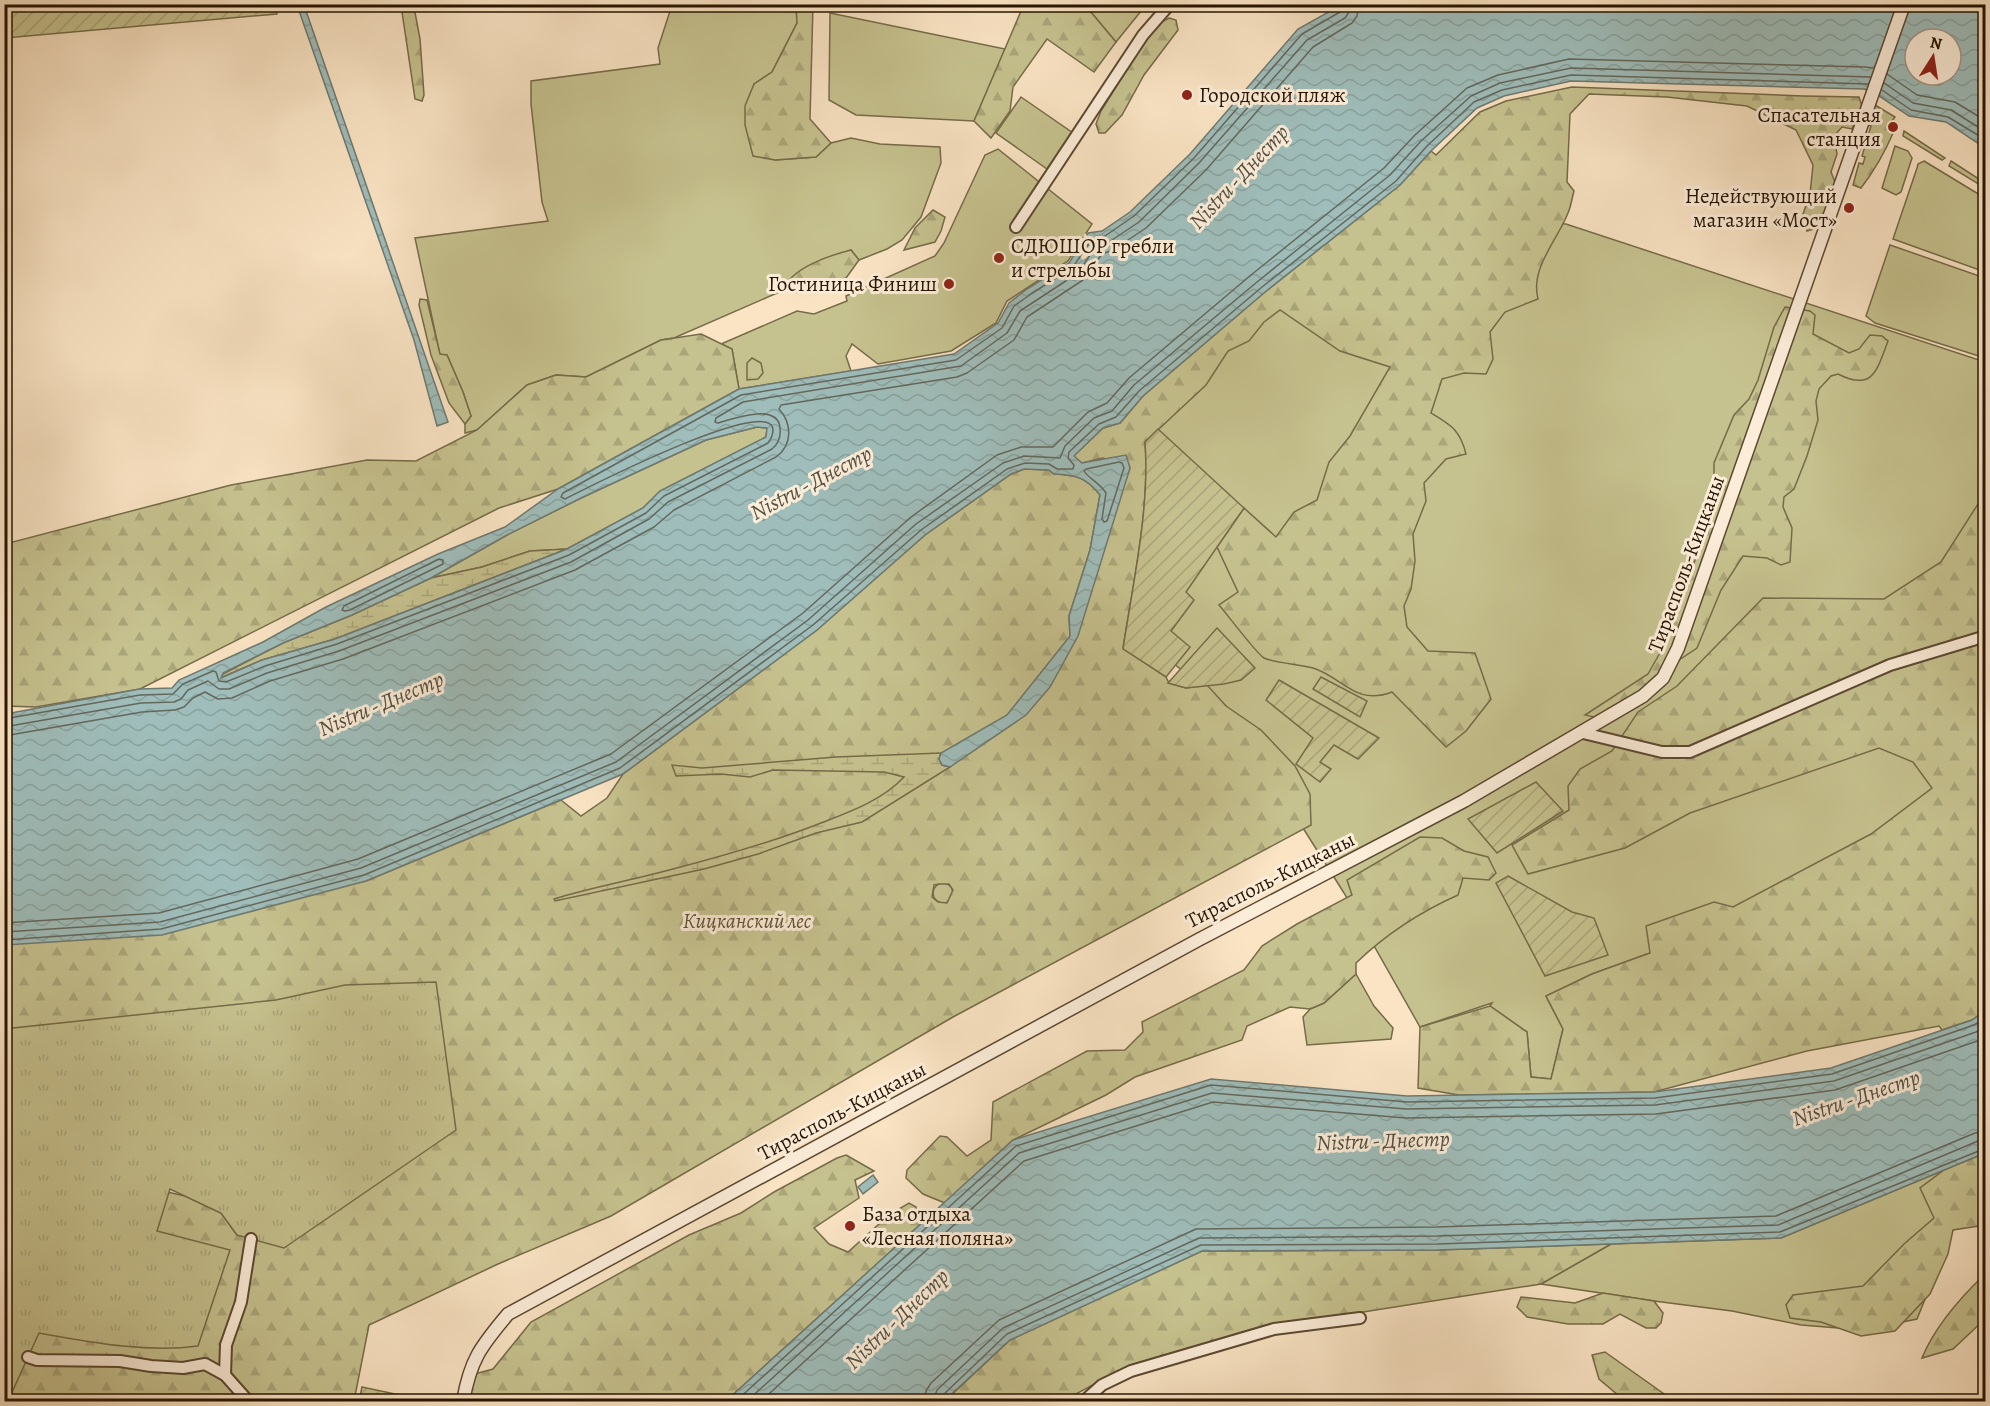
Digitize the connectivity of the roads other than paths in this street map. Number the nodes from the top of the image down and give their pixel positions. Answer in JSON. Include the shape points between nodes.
{"nodes":[{"id":1,"x":1170,"y":4,"type":"edge"},
{"id":2,"x":1904,"y":4,"type":"edge"},
{"id":3,"x":1016,"y":227,"type":"dead end"},
{"id":4,"x":1986,"y":636,"type":"edge"},
{"id":5,"x":1583,"y":733,"type":"junction"},
{"id":6,"x":251,"y":1239,"type":"dead end"},
{"id":7,"x":1360,"y":1318,"type":"dead end"},
{"id":8,"x":28,"y":1357,"type":"dead end"},
{"id":9,"x":225,"y":1375,"type":"junction"},
{"id":10,"x":249,"y":1401,"type":"edge"},
{"id":11,"x":463,"y":1401,"type":"edge"},
{"id":12,"x":1083,"y":1401,"type":"edge"}],
"edges":[{"from":1,"to":3,"type":"street","via":[[1143,35]]},
{"from":2,"to":5,"type":"street","name":"Тирасполь-Кицканы","via":[[1673,659],[1652,689]]},
{"from":4,"to":5,"type":"street","via":[[1890,665],[1690,752],[1662,752]]},
{"from":5,"to":11,"type":"street","name":"Тирасполь-Кицканы","via":[[1464,801],[1200,939],[508,1314],[482,1344],[467,1376]]},
{"from":6,"to":9,"type":"street","via":[[241,1302],[226,1345]]},
{"from":7,"to":12,"type":"street","via":[[1274,1329],[1142,1368],[1102,1385]]},
{"from":8,"to":9,"type":"street","via":[[183,1368],[205,1364]]},
{"from":9,"to":10,"type":"street"}]}
